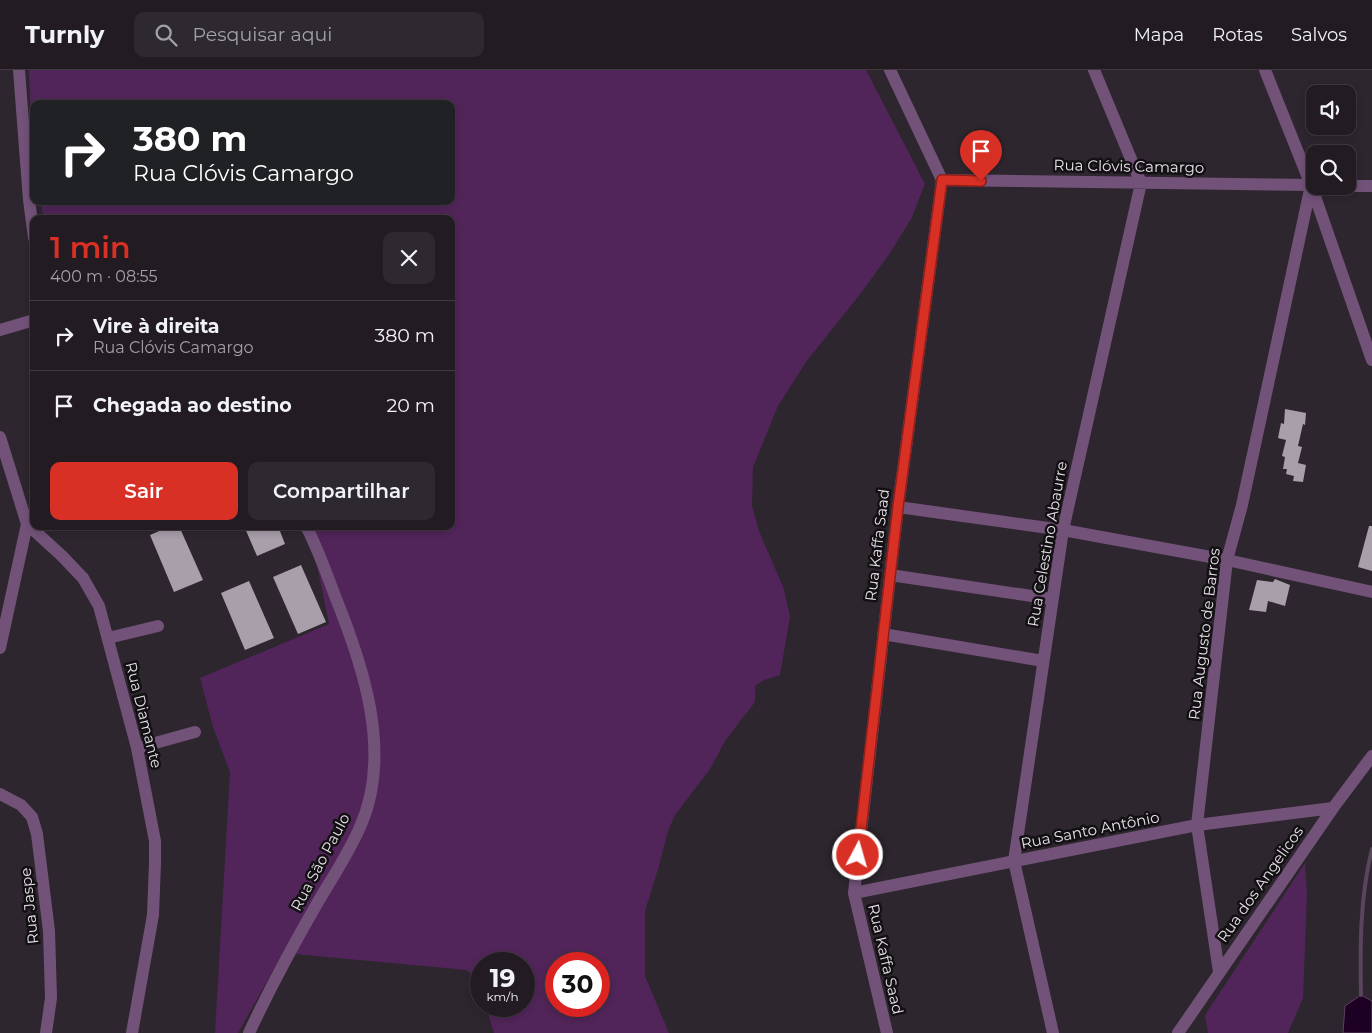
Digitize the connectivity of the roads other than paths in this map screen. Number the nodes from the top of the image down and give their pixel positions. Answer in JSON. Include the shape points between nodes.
{"nodes":[{"id":1,"x":19,"y":70,"type":"edge"},
{"id":2,"x":890,"y":70,"type":"edge"},
{"id":3,"x":1094,"y":70,"type":"edge"},
{"id":4,"x":1265,"y":70,"type":"edge"},
{"id":5,"x":1306,"y":168,"type":"edge"},
{"id":6,"x":942,"y":180,"type":"junction"},
{"id":7,"x":1141,"y":183,"type":"junction"},
{"id":8,"x":1306,"y":185,"type":"edge"},
{"id":9,"x":1356,"y":186,"type":"edge"},
{"id":10,"x":1372,"y":186,"type":"edge"},
{"id":11,"x":1311,"y":195,"type":"edge"},
{"id":12,"x":1316,"y":195,"type":"edge"},
{"id":13,"x":31,"y":215,"type":"edge"},
{"id":14,"x":30,"y":321,"type":"edge"},
{"id":15,"x":0,"y":330,"type":"edge"},
{"id":16,"x":1372,"y":360,"type":"edge"},
{"id":17,"x":0,"y":437,"type":"edge"},
{"id":18,"x":898,"y":507,"type":"junction"},
{"id":19,"x":27,"y":524,"type":"junction"},
{"id":20,"x":30,"y":527,"type":"edge"},
{"id":21,"x":34,"y":530,"type":"edge"},
{"id":22,"x":308,"y":530,"type":"edge"},
{"id":23,"x":1063,"y":530,"type":"junction"},
{"id":24,"x":1228,"y":560,"type":"junction"},
{"id":25,"x":890,"y":575,"type":"junction"},
{"id":26,"x":1372,"y":592,"type":"edge"},
{"id":27,"x":1052,"y":599,"type":"junction"},
{"id":28,"x":158,"y":626,"type":"dead end"},
{"id":29,"x":884,"y":634,"type":"junction"},
{"id":30,"x":108,"y":638,"type":"junction"},
{"id":31,"x":0,"y":648,"type":"edge"},
{"id":32,"x":1043,"y":661,"type":"junction"},
{"id":33,"x":195,"y":732,"type":"dead end"},
{"id":34,"x":137,"y":748,"type":"junction"},
{"id":35,"x":1372,"y":756,"type":"edge"},
{"id":36,"x":0,"y":794,"type":"edge"},
{"id":37,"x":1333,"y":808,"type":"junction"},
{"id":38,"x":1197,"y":825,"type":"junction"},
{"id":39,"x":1014,"y":861,"type":"junction"},
{"id":40,"x":854,"y":893,"type":"junction"},
{"id":41,"x":1219,"y":972,"type":"junction"},
{"id":42,"x":46,"y":1033,"type":"edge"},
{"id":43,"x":132,"y":1033,"type":"edge"},
{"id":44,"x":249,"y":1033,"type":"edge"},
{"id":45,"x":886,"y":1033,"type":"edge"},
{"id":46,"x":1053,"y":1033,"type":"edge"},
{"id":47,"x":1178,"y":1033,"type":"edge"}],
"edges":[{"from":1,"to":13,"type":"street"},
{"from":2,"to":6,"type":"street"},
{"from":3,"to":7,"type":"street"},
{"from":4,"to":5,"type":"street"},
{"from":6,"to":7,"type":"street","name":"Rua Clóvis Camargo"},
{"from":6,"to":18,"type":"street","name":"Rua Kaffa Saad"},
{"from":7,"to":8,"type":"street","name":"Rua Clóvis Camargo"},
{"from":7,"to":23,"type":"street","name":"Rua Celestino Abaurre"},
{"from":9,"to":10,"type":"street"},
{"from":11,"to":24,"type":"street","name":"Rua Augusto de Barros"},
{"from":12,"to":16,"type":"street"},
{"from":14,"to":15,"type":"street"},
{"from":17,"to":19,"type":"street"},
{"from":18,"to":23,"type":"street"},
{"from":18,"to":25,"type":"street","name":"Rua Kaffa Saad"},
{"from":19,"to":20,"type":"street","name":"Rua Diamante"},
{"from":19,"to":31,"type":"street"},
{"from":21,"to":30,"type":"street","name":"Rua Diamante","via":[[83,578],[100,606]]},
{"from":22,"to":44,"type":"street","name":"Rua São Paulo","via":[[349,630],[368,697],[374,732],[374,766],[361,826],[278,974]]},
{"from":23,"to":24,"type":"street"},
{"from":23,"to":27,"type":"street","name":"Rua Celestino Abaurre"},
{"from":24,"to":26,"type":"street"},
{"from":24,"to":38,"type":"street","name":"Rua Augusto de Barros"},
{"from":25,"to":27,"type":"street"},
{"from":25,"to":29,"type":"street","name":"Rua Kaffa Saad"},
{"from":27,"to":32,"type":"street","name":"Rua Celestino Abaurre"},
{"from":28,"to":30,"type":"street"},
{"from":29,"to":32,"type":"street"},
{"from":29,"to":40,"type":"street","name":"Rua Kaffa Saad"},
{"from":30,"to":34,"type":"street","name":"Rua Diamante"},
{"from":32,"to":39,"type":"street","name":"Rua Celestino Abaurre"},
{"from":33,"to":34,"type":"street"},
{"from":34,"to":43,"type":"street","name":"Rua Diamante","via":[[155,841],[155,863],[153,915]]},
{"from":35,"to":37,"type":"street","name":"Rua dos Angelicos"},
{"from":36,"to":42,"type":"street","name":"Rua Jaspe","via":[[21,804],[32,816],[37,834],[50,931],[51,998]]},
{"from":37,"to":38,"type":"street","name":"Rua Santo Antônio"},
{"from":37,"to":41,"type":"street","name":"Rua dos Angelicos"},
{"from":38,"to":39,"type":"street","name":"Rua Santo Antônio"},
{"from":38,"to":41,"type":"street","name":"Rua Augusto de Barros"},
{"from":39,"to":40,"type":"street","name":"Rua Santo Antônio"},
{"from":39,"to":46,"type":"street","name":"Rua Celestino Abaurre"},
{"from":40,"to":45,"type":"street","name":"Rua Kaffa Saad"},
{"from":41,"to":47,"type":"street","name":"Rua dos Angelicos"}]}
